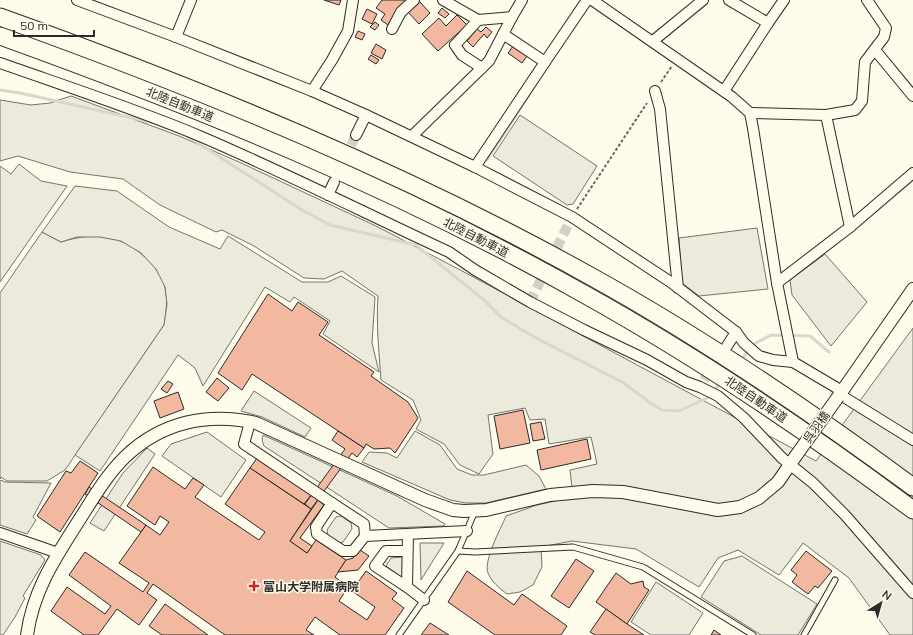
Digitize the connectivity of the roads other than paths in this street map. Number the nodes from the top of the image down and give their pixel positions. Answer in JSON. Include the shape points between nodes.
{"nodes":[{"id":1,"x":77,"y":0,"type":"edge"},
{"id":2,"x":191,"y":0,"type":"edge"},
{"id":3,"x":353,"y":0,"type":"edge"},
{"id":4,"x":414,"y":0,"type":"edge"},
{"id":5,"x":443,"y":0,"type":"edge"},
{"id":6,"x":522,"y":0,"type":"edge"},
{"id":7,"x":588,"y":0,"type":"edge"},
{"id":8,"x":592,"y":0,"type":"edge"},
{"id":9,"x":703,"y":0,"type":"edge"},
{"id":10,"x":729,"y":0,"type":"edge"},
{"id":11,"x":784,"y":0,"type":"edge"},
{"id":12,"x":867,"y":0,"type":"edge"},
{"id":13,"x":0,"y":12,"type":"edge"},
{"id":14,"x":0,"y":17,"type":"edge"},
{"id":15,"x":512,"y":17,"type":"junction"},
{"id":16,"x":478,"y":20,"type":"junction"},
{"id":17,"x":768,"y":23,"type":"junction"},
{"id":18,"x":392,"y":29,"type":"dead end"},
{"id":19,"x":503,"y":34,"type":"junction"},
{"id":20,"x":0,"y":36,"type":"edge"},
{"id":21,"x":176,"y":37,"type":"junction"},
{"id":22,"x":652,"y":41,"type":"junction"},
{"id":23,"x":69,"y":42,"type":"junction"},
{"id":24,"x":875,"y":50,"type":"junction"},
{"id":25,"x":545,"y":62,"type":"junction"},
{"id":26,"x":0,"y":63,"type":"edge"},
{"id":27,"x":482,"y":68,"type":"junction"},
{"id":28,"x":312,"y":91,"type":"junction"},
{"id":29,"x":655,"y":91,"type":"road end"},
{"id":30,"x":724,"y":91,"type":"junction"},
{"id":31,"x":913,"y":96,"type":"edge"},
{"id":32,"x":750,"y":113,"type":"junction"},
{"id":33,"x":366,"y":114,"type":"junction"},
{"id":34,"x":826,"y":115,"type":"junction"},
{"id":35,"x":356,"y":135,"type":"tunnel mouth"},
{"id":36,"x":412,"y":136,"type":"junction"},
{"id":37,"x":475,"y":167,"type":"junction"},
{"id":38,"x":913,"y":173,"type":"edge"},
{"id":39,"x":334,"y":182,"type":"dead end"},
{"id":40,"x":328,"y":195,"type":"junction"},
{"id":41,"x":850,"y":227,"type":"junction"},
{"id":42,"x":777,"y":283,"type":"junction"},
{"id":43,"x":678,"y":288,"type":"junction"},
{"id":44,"x":913,"y":289,"type":"edge"},
{"id":45,"x":736,"y":332,"type":"junction"},
{"id":46,"x":727,"y":346,"type":"tunnel mouth"},
{"id":47,"x":793,"y":362,"type":"junction"},
{"id":48,"x":840,"y":394,"type":"junction"},
{"id":49,"x":250,"y":422,"type":"junction"},
{"id":50,"x":913,"y":440,"type":"edge"},
{"id":51,"x":793,"y":461,"type":"junction"},
{"id":52,"x":913,"y":487,"type":"edge"},
{"id":53,"x":332,"y":503,"type":"junction"},
{"id":54,"x":913,"y":510,"type":"edge"},
{"id":55,"x":476,"y":511,"type":"junction"},
{"id":56,"x":466,"y":532,"type":"junction"},
{"id":57,"x":0,"y":533,"type":"edge"},
{"id":58,"x":408,"y":534,"type":"junction"},
{"id":59,"x":365,"y":536,"type":"junction"},
{"id":60,"x":407,"y":551,"type":"junction"},
{"id":61,"x":458,"y":551,"type":"junction"},
{"id":62,"x":58,"y":553,"type":"junction"},
{"id":63,"x":834,"y":580,"type":"dead end"},
{"id":64,"x":407,"y":587,"type":"junction"},
{"id":65,"x":913,"y":593,"type":"edge"},
{"id":66,"x":424,"y":600,"type":"junction"},
{"id":67,"x":27,"y":635,"type":"edge"},
{"id":68,"x":399,"y":635,"type":"edge"},
{"id":69,"x":753,"y":635,"type":"edge"},
{"id":70,"x":804,"y":635,"type":"edge"}],
"edges":[{"from":1,"to":21,"type":"street"},
{"from":2,"to":21,"type":"street"},
{"from":3,"to":28,"type":"street","via":[[348,32]]},
{"from":4,"to":18,"type":"street","via":[[401,12]]},
{"from":5,"to":16,"type":"street"},
{"from":6,"to":15,"type":"street"},
{"from":7,"to":25,"type":"street"},
{"from":8,"to":22,"type":"street"},
{"from":9,"to":22,"type":"street"},
{"from":10,"to":17,"type":"street"},
{"from":11,"to":17,"type":"street"},
{"from":12,"to":24,"type":"street","via":[[886,28],[884,37]]},
{"from":13,"to":23,"type":"highway"},
{"from":14,"to":23,"type":"highway","name":"北陸自動車道"},
{"from":15,"to":16,"type":"street"},
{"from":15,"to":19,"type":"street"},
{"from":16,"to":27,"type":"street","via":[[455,44],[462,55]]},
{"from":17,"to":30,"type":"street"},
{"from":19,"to":25,"type":"street"},
{"from":19,"to":27,"type":"street"},
{"from":20,"to":54,"type":"highway","name":"北陸自動車道","via":[[142,89],[290,150],[383,191],[513,256],[584,294],[722,376],[834,452]]},
{"from":21,"to":28,"type":"street"},
{"from":22,"to":30,"type":"street"},
{"from":23,"to":52,"type":"highway","name":"北陸自動車道","via":[[301,134],[388,173],[528,242],[594,278],[732,361]]},
{"from":24,"to":31,"type":"street"},
{"from":24,"to":34,"type":"street","via":[[865,62],[862,101],[855,110]]},
{"from":25,"to":37,"type":"street"},
{"from":26,"to":40,"type":"street","via":[[200,136]]},
{"from":27,"to":36,"type":"street"},
{"from":28,"to":33,"type":"street"},
{"from":29,"to":43,"type":"street","via":[[660,109]]},
{"from":30,"to":32,"type":"street"},
{"from":32,"to":34,"type":"street"},
{"from":32,"to":42,"type":"street"},
{"from":33,"to":35,"type":"street"},
{"from":33,"to":36,"type":"street"},
{"from":34,"to":41,"type":"street"},
{"from":36,"to":37,"type":"street"},
{"from":37,"to":43,"type":"street","via":[[572,217]]},
{"from":38,"to":41,"type":"street"},
{"from":39,"to":40,"type":"street"},
{"from":40,"to":51,"type":"street","via":[[449,252],[530,302],[686,382],[702,384]]},
{"from":41,"to":42,"type":"street"},
{"from":42,"to":47,"type":"street"},
{"from":43,"to":45,"type":"street"},
{"from":44,"to":48,"type":"street","name":"呉羽橋"},
{"from":45,"to":46,"type":"street"},
{"from":45,"to":47,"type":"street","via":[[759,356]]},
{"from":47,"to":48,"type":"street"},
{"from":48,"to":50,"type":"street"},
{"from":48,"to":51,"type":"street","name":"呉羽橋","bridge":true},
{"from":49,"to":53,"type":"street","via":[[244,444]]},
{"from":49,"to":55,"type":"street","name":"呉羽橋","via":[[282,434],[425,500],[452,510]]},
{"from":49,"to":62,"type":"street","name":"呉羽橋","via":[[211,418],[194,420],[169,427],[144,441],[125,457],[103,484]]},
{"from":51,"to":55,"type":"street","name":"呉羽橋","via":[[778,482],[759,498],[740,507],[718,510],[623,492],[593,491],[550,496]]},
{"from":51,"to":65,"type":"street","via":[[845,515]]},
{"from":53,"to":59,"type":"street","via":[[364,524]]},
{"from":53,"to":59,"type":"street","via":[[316,527],[317,534],[342,551],[354,551]]},
{"from":55,"to":56,"type":"lane"},
{"from":56,"to":58,"type":"street"},
{"from":56,"to":61,"type":"lane"},
{"from":57,"to":62,"type":"street"},
{"from":58,"to":59,"type":"street"},
{"from":58,"to":60,"type":"street"},
{"from":60,"to":64,"type":"street"},
{"from":60,"to":64,"type":"street","via":[[386,551],[376,566]]},
{"from":61,"to":66,"type":"lane"},
{"from":61,"to":69,"type":"lane","via":[[573,546],[643,567]]},
{"from":62,"to":67,"type":"street","name":"呉羽橋","via":[[37,593]]},
{"from":63,"to":70,"type":"lane"},
{"from":64,"to":66,"type":"street"},
{"from":66,"to":68,"type":"lane"}]}
